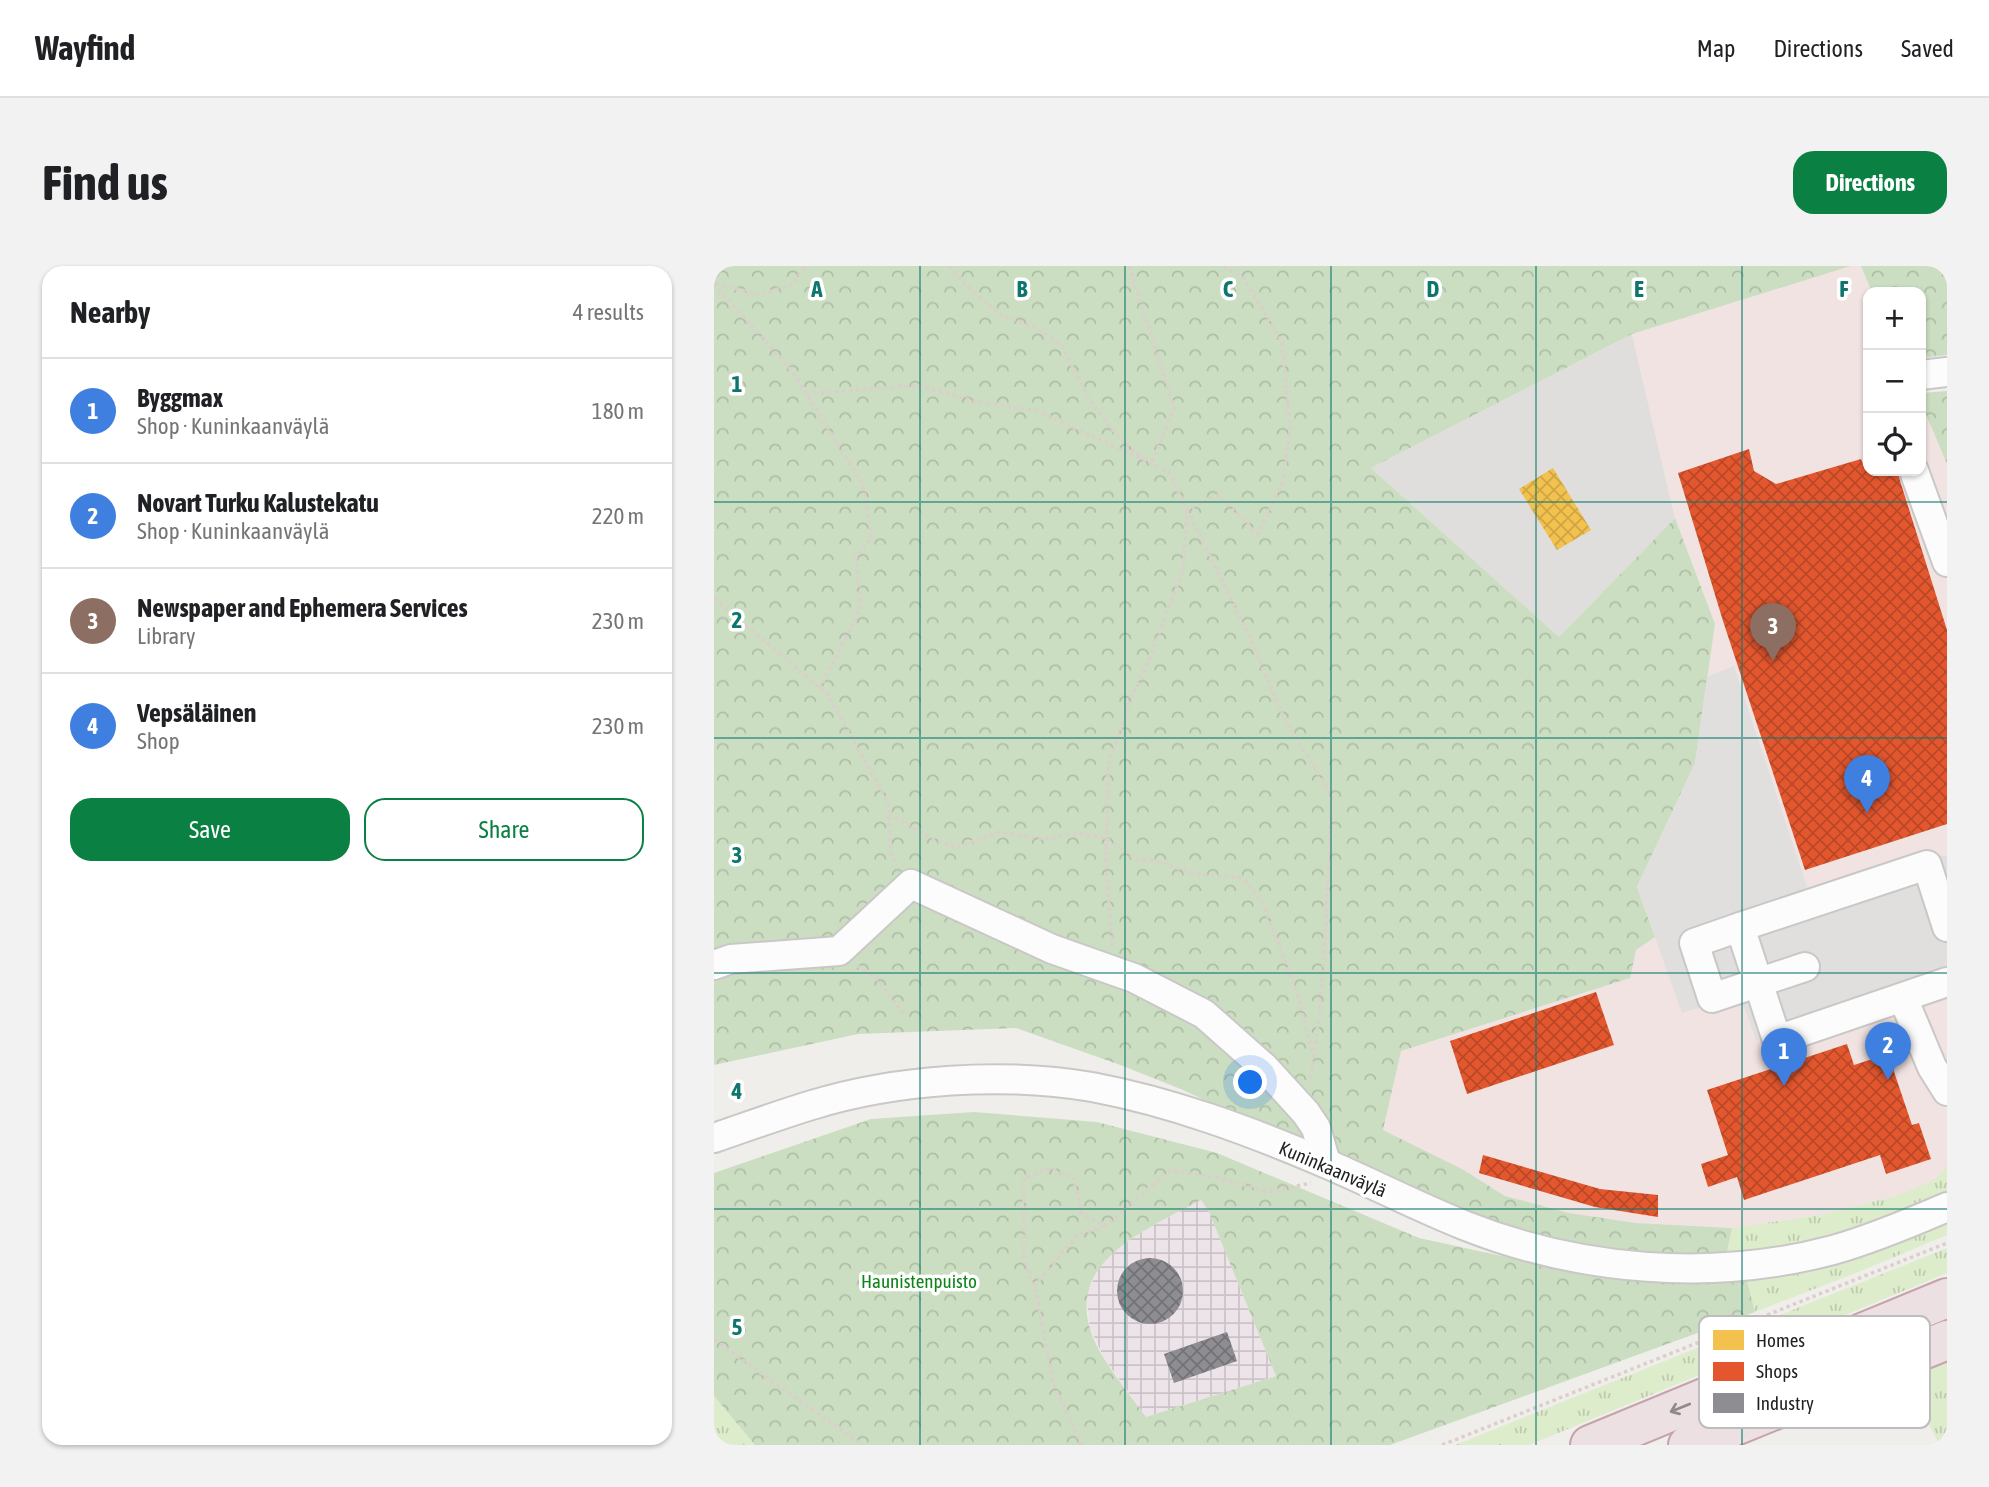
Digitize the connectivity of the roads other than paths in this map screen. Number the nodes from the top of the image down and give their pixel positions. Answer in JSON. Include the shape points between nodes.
{"nodes":[{"id":1,"x":1947,"y":372,"type":"edge"},
{"id":2,"x":1926,"y":374,"type":"edge"},
{"id":3,"x":1916,"y":476,"type":"edge"},
{"id":4,"x":1947,"y":562,"type":"edge"},
{"id":5,"x":1740,"y":928,"type":"junction"},
{"id":6,"x":1947,"y":928,"type":"edge"},
{"id":7,"x":714,"y":965,"type":"edge"},
{"id":8,"x":1805,"y":967,"type":"dead end"},
{"id":9,"x":1947,"y":982,"type":"edge"},
{"id":10,"x":1758,"y":983,"type":"junction"},
{"id":11,"x":1903,"y":998,"type":"junction"},
{"id":12,"x":1947,"y":1091,"type":"edge"},
{"id":13,"x":714,"y":1138,"type":"edge"},
{"id":14,"x":1322,"y":1172,"type":"junction"},
{"id":15,"x":1947,"y":1207,"type":"edge"},
{"id":16,"x":1947,"y":1298,"type":"edge"},
{"id":17,"x":1903,"y":1316,"type":"edge"},
{"id":18,"x":1947,"y":1340,"type":"edge"},
{"id":19,"x":1930,"y":1347,"type":"edge"},
{"id":20,"x":1699,"y":1400,"type":"edge"},
{"id":21,"x":1730,"y":1428,"type":"edge"},
{"id":22,"x":1590,"y":1445,"type":"edge"},
{"id":23,"x":1688,"y":1445,"type":"edge"}],
"edges":[{"from":1,"to":2,"type":"street"},
{"from":3,"to":4,"type":"street"},
{"from":5,"to":6,"type":"street","via":[[1927,865]]},
{"from":5,"to":10,"type":"street"},
{"from":5,"to":10,"type":"street","via":[[1694,943],[1712,998]]},
{"from":7,"to":14,"type":"street","via":[[731,959],[839,951],[911,884],[1052,949],[1134,978],[1204,1014],[1264,1067],[1306,1113],[1316,1128]]},
{"from":8,"to":10,"type":"street"},
{"from":9,"to":11,"type":"street"},
{"from":10,"to":11,"type":"street","via":[[1777,1041]]},
{"from":11,"to":12,"type":"street"},
{"from":13,"to":14,"type":"street","name":"Kuninkaanväylä","via":[[812,1104],[896,1086],[1014,1081],[1090,1087],[1140,1098],[1219,1122]]},
{"from":14,"to":15,"type":"street","name":"Kuninkaanväylä","via":[[1555,1255],[1656,1267],[1733,1266],[1802,1257],[1872,1237]]},
{"from":16,"to":17,"type":"highway","one_way":true},
{"from":18,"to":19,"type":"highway"},
{"from":20,"to":22,"type":"highway","one_way":true},
{"from":21,"to":23,"type":"highway"}]}
